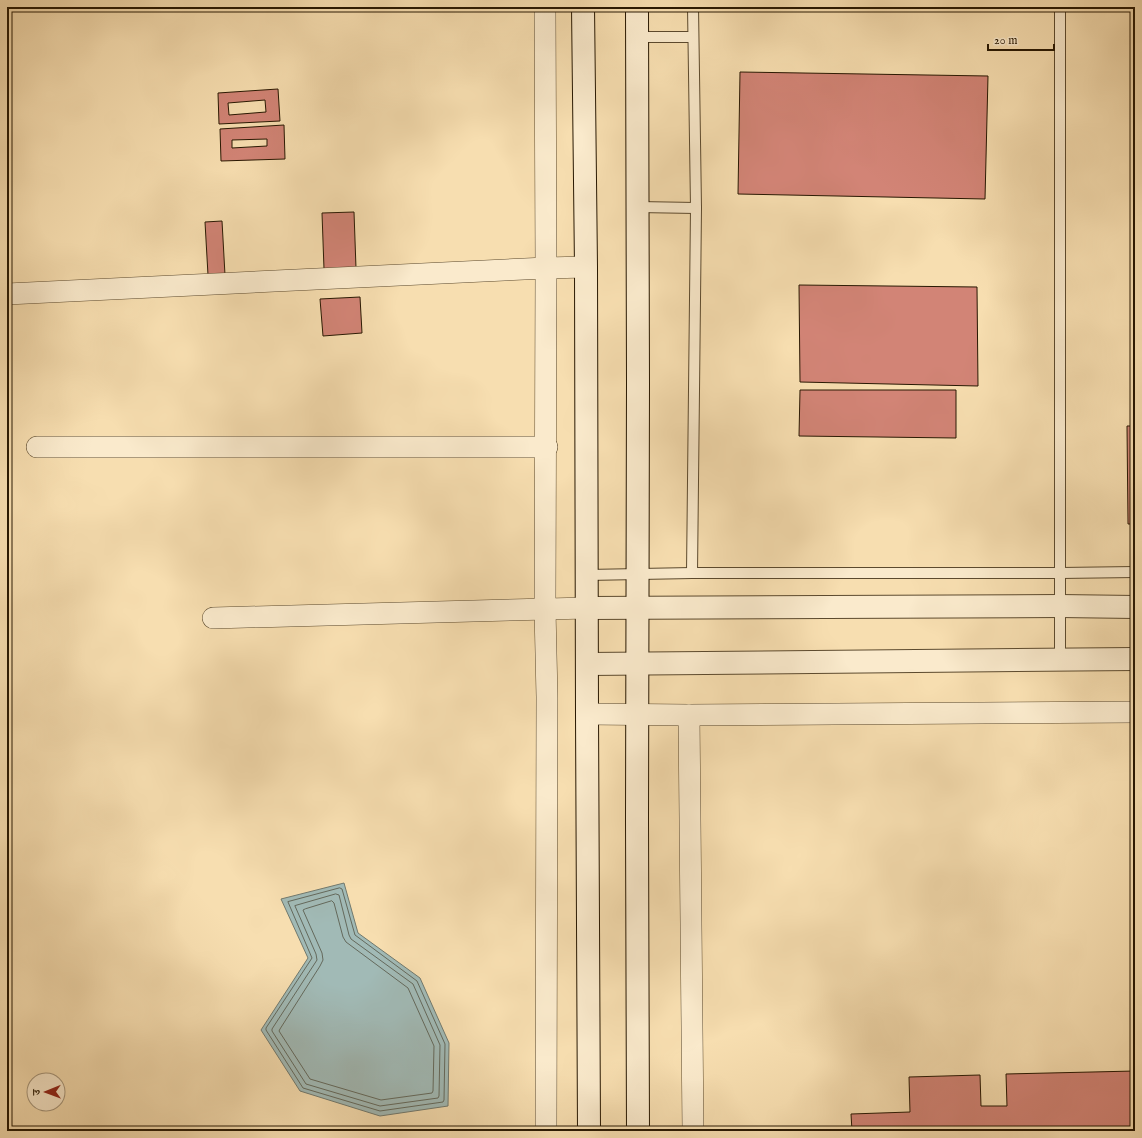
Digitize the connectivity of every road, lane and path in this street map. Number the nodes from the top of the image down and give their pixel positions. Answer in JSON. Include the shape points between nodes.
{"nodes":[{"id":1,"x":545,"y":7,"type":"edge"},
{"id":2,"x":583,"y":7,"type":"edge"},
{"id":3,"x":637,"y":7,"type":"edge"},
{"id":4,"x":693,"y":7,"type":"edge"},
{"id":5,"x":1060,"y":7,"type":"edge"},
{"id":6,"x":638,"y":37,"type":"junction"},
{"id":7,"x":693,"y":37,"type":"junction"},
{"id":8,"x":638,"y":207,"type":"junction"},
{"id":9,"x":696,"y":208,"type":"junction"},
{"id":10,"x":546,"y":268,"type":"junction"},
{"id":11,"x":586,"y":268,"type":"junction"},
{"id":12,"x":7,"y":294,"type":"edge"},
{"id":13,"x":37,"y":447,"type":"dead end"},
{"id":14,"x":547,"y":447,"type":"junction"},
{"id":15,"x":1135,"y":572,"type":"edge"},
{"id":16,"x":692,"y":573,"type":"junction"},
{"id":17,"x":1061,"y":573,"type":"junction"},
{"id":18,"x":587,"y":575,"type":"junction"},
{"id":19,"x":637,"y":575,"type":"junction"},
{"id":20,"x":1060,"y":606,"type":"junction"},
{"id":21,"x":1135,"y":607,"type":"edge"},
{"id":22,"x":587,"y":608,"type":"junction"},
{"id":23,"x":638,"y":608,"type":"junction"},
{"id":24,"x":545,"y":610,"type":"junction"},
{"id":25,"x":213,"y":618,"type":"dead end"},
{"id":26,"x":1135,"y":659,"type":"edge"},
{"id":27,"x":1060,"y":660,"type":"junction"},
{"id":28,"x":638,"y":663,"type":"junction"},
{"id":29,"x":587,"y":664,"type":"junction"},
{"id":30,"x":1135,"y":712,"type":"edge"},
{"id":31,"x":587,"y":714,"type":"junction"},
{"id":32,"x":637,"y":715,"type":"junction"},
{"id":33,"x":689,"y":715,"type":"junction"},
{"id":34,"x":546,"y":1131,"type":"edge"},
{"id":35,"x":589,"y":1131,"type":"edge"},
{"id":36,"x":638,"y":1131,"type":"edge"},
{"id":37,"x":693,"y":1131,"type":"edge"}],
"edges":[{"from":1,"to":10,"type":"street"},
{"from":2,"to":11,"type":"main road"},
{"from":3,"to":6,"type":"main road"},
{"from":4,"to":7,"type":"lane"},
{"from":5,"to":17,"type":"lane"},
{"from":6,"to":7,"type":"lane"},
{"from":6,"to":8,"type":"main road"},
{"from":7,"to":9,"type":"lane"},
{"from":8,"to":9,"type":"lane"},
{"from":8,"to":19,"type":"main road"},
{"from":9,"to":16,"type":"lane"},
{"from":10,"to":11,"type":"street"},
{"from":10,"to":12,"type":"street"},
{"from":10,"to":14,"type":"street"},
{"from":11,"to":18,"type":"main road"},
{"from":13,"to":14,"type":"street"},
{"from":14,"to":24,"type":"street"},
{"from":15,"to":17,"type":"lane"},
{"from":16,"to":17,"type":"lane"},
{"from":16,"to":19,"type":"lane"},
{"from":17,"to":20,"type":"lane"},
{"from":18,"to":19,"type":"lane"},
{"from":18,"to":22,"type":"main road"},
{"from":19,"to":23,"type":"main road"},
{"from":20,"to":21,"type":"main road"},
{"from":20,"to":23,"type":"main road"},
{"from":20,"to":27,"type":"lane"},
{"from":22,"to":23,"type":"main road"},
{"from":22,"to":24,"type":"street"},
{"from":22,"to":29,"type":"main road"},
{"from":23,"to":28,"type":"main road"},
{"from":24,"to":25,"type":"street"},
{"from":24,"to":34,"type":"street"},
{"from":26,"to":27,"type":"main road"},
{"from":27,"to":28,"type":"main road"},
{"from":28,"to":29,"type":"main road"},
{"from":28,"to":32,"type":"main road"},
{"from":29,"to":31,"type":"main road"},
{"from":30,"to":33,"type":"street"},
{"from":31,"to":32,"type":"street"},
{"from":31,"to":35,"type":"main road"},
{"from":32,"to":33,"type":"street"},
{"from":32,"to":36,"type":"main road"},
{"from":33,"to":37,"type":"street"}]}
